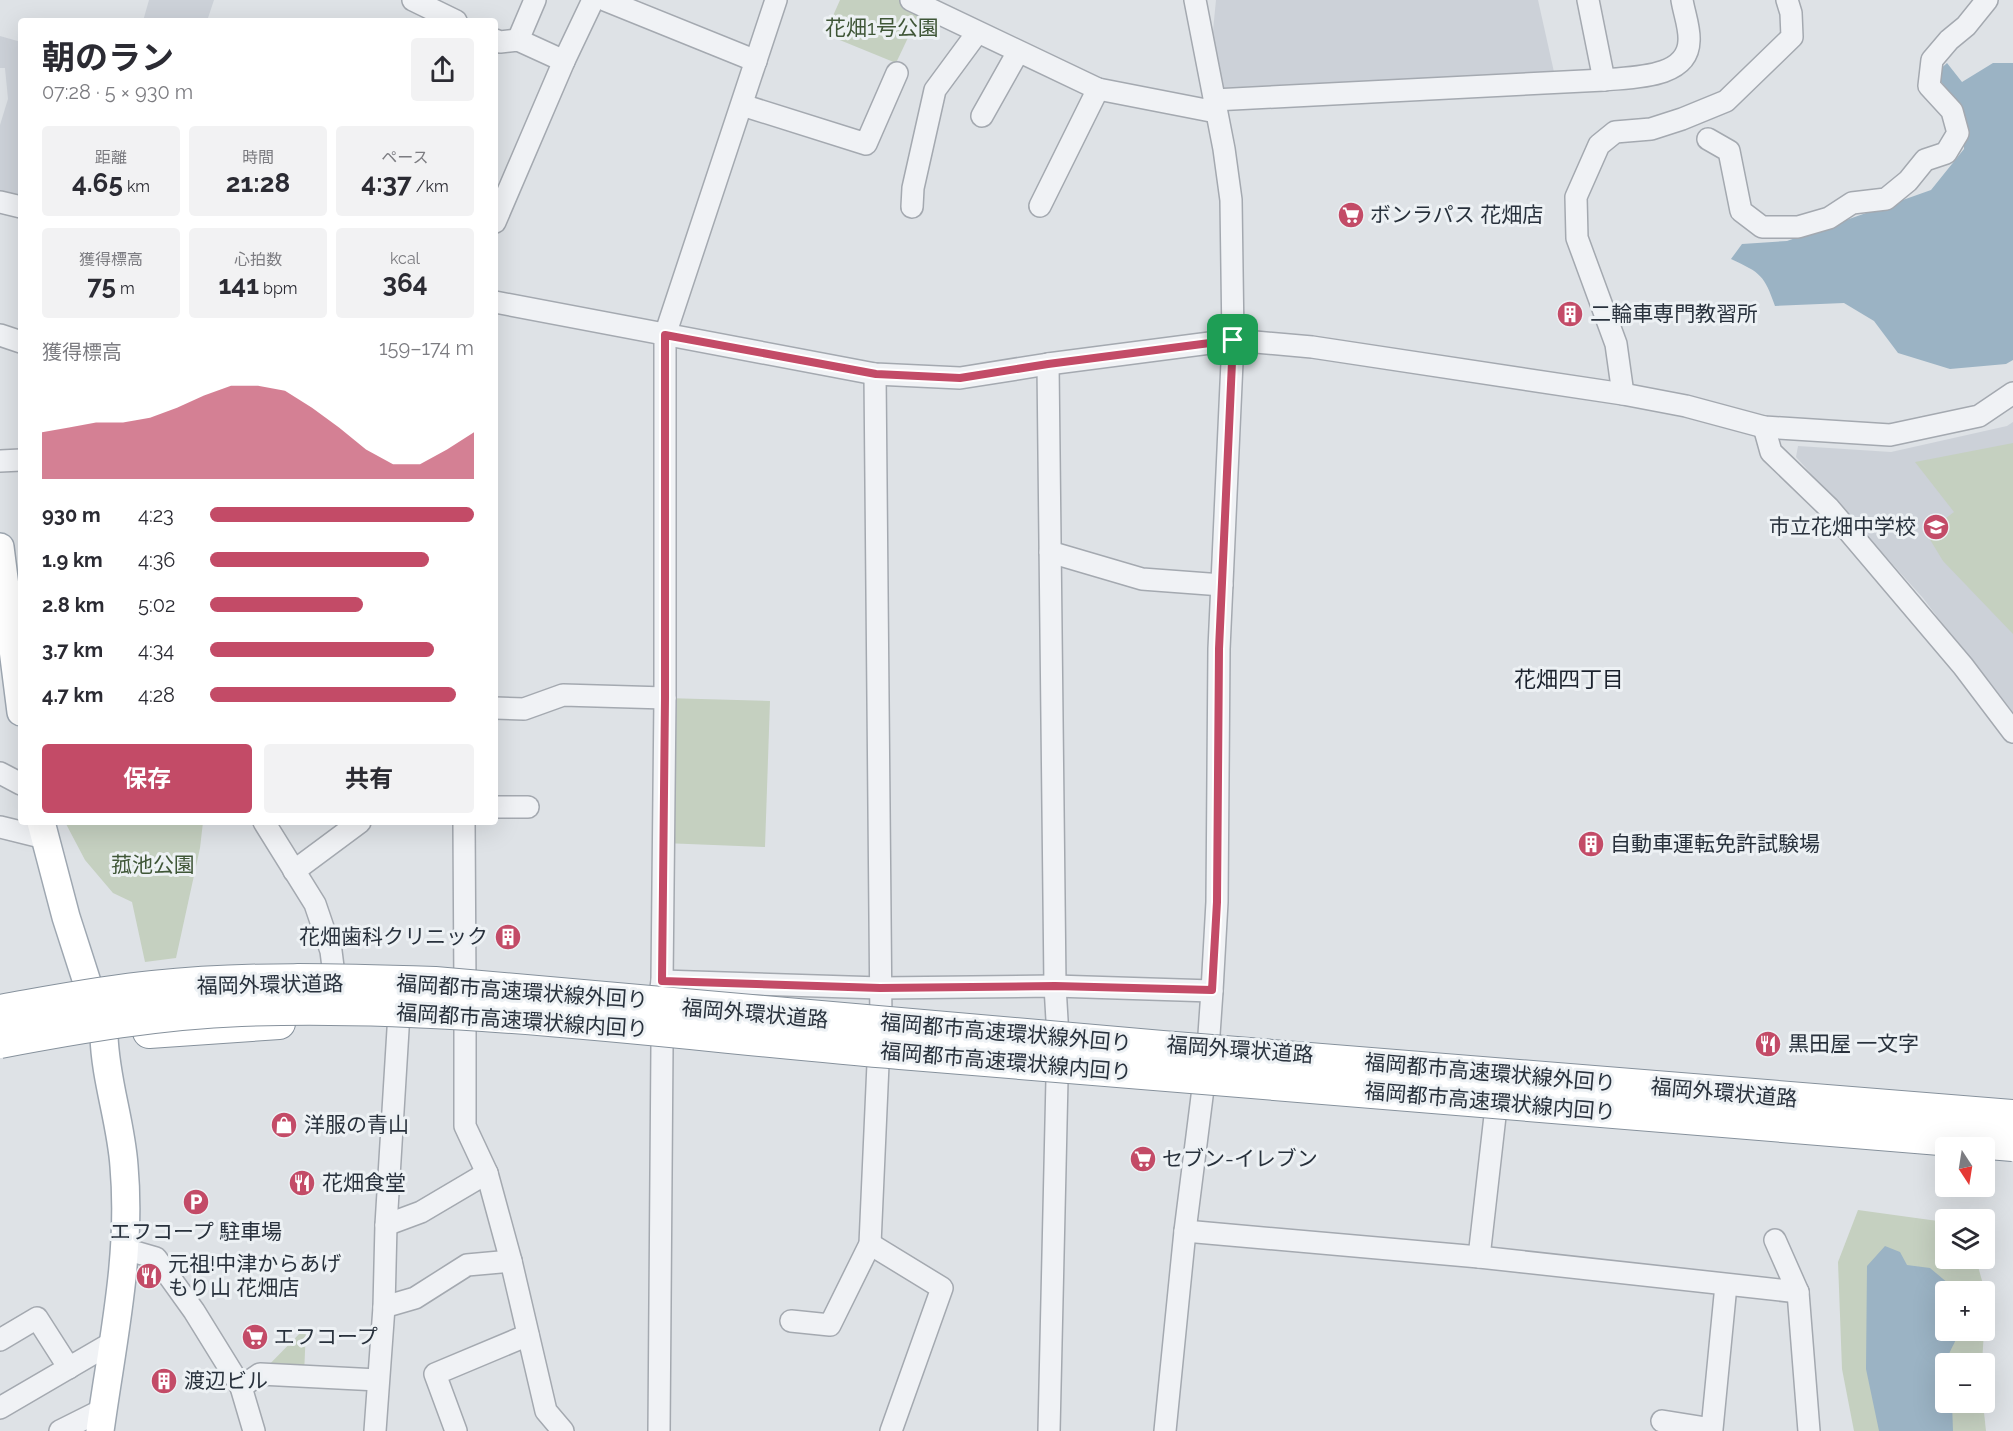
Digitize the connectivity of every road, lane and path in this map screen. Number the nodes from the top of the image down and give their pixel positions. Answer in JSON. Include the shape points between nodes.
{"nodes":[{"id":1,"x":413,"y":0,"type":"edge"},
{"id":2,"x":535,"y":0,"type":"edge"},
{"id":3,"x":593,"y":0,"type":"edge"},
{"id":4,"x":605,"y":0,"type":"edge"},
{"id":5,"x":776,"y":0,"type":"edge"},
{"id":6,"x":911,"y":0,"type":"edge"},
{"id":7,"x":1195,"y":0,"type":"edge"},
{"id":8,"x":1588,"y":0,"type":"edge"},
{"id":9,"x":1682,"y":0,"type":"edge"},
{"id":10,"x":1787,"y":0,"type":"edge"},
{"id":11,"x":1987,"y":0,"type":"edge"},
{"id":12,"x":450,"y":18,"type":"edge"},
{"id":13,"x":977,"y":33,"type":"junction"},
{"id":14,"x":518,"y":40,"type":"junction"},
{"id":15,"x":498,"y":41,"type":"edge"},
{"id":16,"x":1018,"y":52,"type":"junction"},
{"id":17,"x":564,"y":61,"type":"junction"},
{"id":18,"x":756,"y":61,"type":"junction"},
{"id":19,"x":897,"y":73,"type":"dead end"},
{"id":20,"x":1604,"y":80,"type":"junction"},
{"id":21,"x":1098,"y":89,"type":"junction"},
{"id":22,"x":742,"y":105,"type":"junction"},
{"id":23,"x":1215,"y":106,"type":"junction"},
{"id":24,"x":982,"y":116,"type":"dead end"},
{"id":25,"x":1708,"y":139,"type":"dead end"},
{"id":26,"x":0,"y":202,"type":"edge"},
{"id":27,"x":18,"y":206,"type":"edge"},
{"id":28,"x":1040,"y":206,"type":"dead end"},
{"id":29,"x":912,"y":207,"type":"dead end"},
{"id":30,"x":498,"y":215,"type":"edge"},
{"id":31,"x":498,"y":303,"type":"edge"},
{"id":32,"x":0,"y":335,"type":"edge"},
{"id":33,"x":665,"y":335,"type":"junction"},
{"id":34,"x":1233,"y":340,"type":"junction"},
{"id":35,"x":18,"y":341,"type":"edge"},
{"id":36,"x":1048,"y":364,"type":"junction"},
{"id":37,"x":876,"y":374,"type":"junction"},
{"id":38,"x":2013,"y":393,"type":"edge"},
{"id":39,"x":1623,"y":394,"type":"junction"},
{"id":40,"x":1764,"y":426,"type":"junction"},
{"id":41,"x":18,"y":460,"type":"edge"},
{"id":42,"x":0,"y":461,"type":"edge"},
{"id":43,"x":0,"y":547,"type":"edge"},
{"id":44,"x":1050,"y":552,"type":"junction"},
{"id":45,"x":1222,"y":585,"type":"junction"},
{"id":46,"x":18,"y":688,"type":"edge"},
{"id":47,"x":665,"y":698,"type":"junction"},
{"id":48,"x":498,"y":708,"type":"edge"},
{"id":49,"x":2013,"y":732,"type":"edge"},
{"id":50,"x":0,"y":772,"type":"edge"},
{"id":51,"x":18,"y":782,"type":"edge"},
{"id":52,"x":498,"y":807,"type":"edge"},
{"id":53,"x":528,"y":807,"type":"dead end"},
{"id":54,"x":266,"y":825,"type":"edge"},
{"id":55,"x":356,"y":825,"type":"edge"},
{"id":56,"x":464,"y":825,"type":"edge"},
{"id":57,"x":0,"y":827,"type":"edge"},
{"id":58,"x":43,"y":830,"type":"edge"},
{"id":59,"x":294,"y":871,"type":"junction"},
{"id":60,"x":334,"y":983,"type":"junction"},
{"id":61,"x":400,"y":985,"type":"junction"},
{"id":62,"x":1055,"y":986,"type":"junction"},
{"id":63,"x":465,"y":988,"type":"junction"},
{"id":64,"x":880,"y":988,"type":"junction"},
{"id":65,"x":1212,"y":990,"type":"junction"},
{"id":66,"x":660,"y":994,"type":"junction"},
{"id":67,"x":92,"y":997,"type":"junction"},
{"id":68,"x":0,"y":1013,"type":"edge"},
{"id":69,"x":399,"y":1024,"type":"junction"},
{"id":70,"x":881,"y":1025,"type":"junction"},
{"id":71,"x":465,"y":1028,"type":"junction"},
{"id":72,"x":104,"y":1035,"type":"junction"},
{"id":73,"x":1058,"y":1037,"type":"junction"},
{"id":74,"x":0,"y":1041,"type":"edge"},
{"id":75,"x":662,"y":1045,"type":"junction"},
{"id":76,"x":1208,"y":1048,"type":"junction"},
{"id":77,"x":0,"y":1053,"type":"edge"},
{"id":78,"x":878,"y":1064,"type":"junction"},
{"id":79,"x":1057,"y":1079,"type":"junction"},
{"id":80,"x":1598,"y":1081,"type":"junction"},
{"id":81,"x":1203,"y":1090,"type":"junction"},
{"id":82,"x":1495,"y":1116,"type":"junction"},
{"id":83,"x":2013,"y":1118,"type":"edge"},
{"id":84,"x":1593,"y":1125,"type":"junction"},
{"id":85,"x":2013,"y":1145,"type":"edge"},
{"id":86,"x":1935,"y":1154,"type":"edge"},
{"id":87,"x":1995,"y":1159,"type":"edge"},
{"id":88,"x":2013,"y":1161,"type":"edge"},
{"id":89,"x":487,"y":1173,"type":"junction"},
{"id":90,"x":386,"y":1225,"type":"junction"},
{"id":91,"x":1185,"y":1231,"type":"junction"},
{"id":92,"x":1775,"y":1240,"type":"dead end"},
{"id":93,"x":870,"y":1244,"type":"junction"},
{"id":94,"x":125,"y":1249,"type":"junction"},
{"id":95,"x":1479,"y":1257,"type":"junction"},
{"id":96,"x":511,"y":1260,"type":"junction"},
{"id":97,"x":1726,"y":1285,"type":"junction"},
{"id":98,"x":1798,"y":1292,"type":"junction"},
{"id":99,"x":384,"y":1307,"type":"junction"},
{"id":100,"x":791,"y":1321,"type":"dead end"},
{"id":101,"x":528,"y":1335,"type":"junction"},
{"id":102,"x":0,"y":1340,"type":"edge"},
{"id":103,"x":113,"y":1342,"type":"junction"},
{"id":104,"x":69,"y":1368,"type":"junction"},
{"id":105,"x":378,"y":1380,"type":"junction"},
{"id":106,"x":241,"y":1387,"type":"junction"},
{"id":107,"x":0,"y":1408,"type":"edge"},
{"id":108,"x":101,"y":1421,"type":"edge"},
{"id":109,"x":1662,"y":1421,"type":"dead end"},
{"id":110,"x":1716,"y":1430,"type":"edge"},
{"id":111,"x":60,"y":1431,"type":"edge"},
{"id":112,"x":254,"y":1431,"type":"edge"},
{"id":113,"x":375,"y":1431,"type":"edge"},
{"id":114,"x":456,"y":1431,"type":"edge"},
{"id":115,"x":563,"y":1431,"type":"edge"},
{"id":116,"x":659,"y":1431,"type":"edge"},
{"id":117,"x":891,"y":1431,"type":"edge"},
{"id":118,"x":1049,"y":1431,"type":"edge"},
{"id":119,"x":1165,"y":1431,"type":"edge"},
{"id":120,"x":1809,"y":1431,"type":"edge"}],
"edges":[{"from":1,"to":12,"type":"street"},
{"from":2,"to":14,"type":"street"},
{"from":3,"to":17,"type":"street"},
{"from":4,"to":18,"type":"street"},
{"from":5,"to":18,"type":"street"},
{"from":6,"to":13,"type":"street"},
{"from":7,"to":23,"type":"street"},
{"from":8,"to":20,"type":"street"},
{"from":9,"to":20,"type":"street","via":[[1690,42],[1677,67]]},
{"from":10,"to":39,"type":"street","via":[[1792,37],[1726,101],[1651,129],[1615,132],[1599,145],[1576,196],[1577,238],[1616,344]]},
{"from":11,"to":25,"type":"street","via":[[1932,60],[1929,86],[1952,111],[1958,133],[1946,153],[1925,160],[1908,182],[1886,199],[1852,203],[1830,218],[1798,227],[1762,226],[1741,211],[1729,152]]},
{"from":13,"to":16,"type":"street"},
{"from":13,"to":29,"type":"street","via":[[935,90]]},
{"from":14,"to":15,"type":"street"},
{"from":14,"to":17,"type":"street"},
{"from":16,"to":21,"type":"street"},
{"from":16,"to":24,"type":"street"},
{"from":17,"to":30,"type":"street"},
{"from":18,"to":22,"type":"street"},
{"from":19,"to":22,"type":"street","via":[[866,144]]},
{"from":20,"to":23,"type":"street"},
{"from":21,"to":23,"type":"street"},
{"from":21,"to":28,"type":"street"},
{"from":22,"to":33,"type":"street"},
{"from":23,"to":34,"type":"street","via":[[1232,200]]},
{"from":26,"to":27,"type":"street"},
{"from":31,"to":33,"type":"street"},
{"from":32,"to":35,"type":"street"},
{"from":33,"to":37,"type":"street"},
{"from":33,"to":47,"type":"street"},
{"from":34,"to":36,"type":"street"},
{"from":34,"to":39,"type":"street","via":[[1312,346]]},
{"from":34,"to":45,"type":"street"},
{"from":36,"to":37,"type":"street","via":[[960,378]]},
{"from":36,"to":44,"type":"street"},
{"from":37,"to":64,"type":"street"},
{"from":38,"to":40,"type":"street","via":[[1979,416],[1890,435]]},
{"from":39,"to":40,"type":"street"},
{"from":40,"to":49,"type":"street","via":[[1771,452],[1829,508],[1963,666]]},
{"from":41,"to":42,"type":"street"},
{"from":43,"to":46,"type":"main road"},
{"from":44,"to":45,"type":"street","via":[[1142,579]]},
{"from":44,"to":62,"type":"street"},
{"from":45,"to":65,"type":"street"},
{"from":47,"to":48,"type":"street","via":[[563,695],[524,709]]},
{"from":47,"to":66,"type":"street"},
{"from":50,"to":51,"type":"street"},
{"from":52,"to":53,"type":"street"},
{"from":54,"to":59,"type":"street"},
{"from":55,"to":59,"type":"street"},
{"from":56,"to":63,"type":"street"},
{"from":57,"to":58,"type":"street"},
{"from":58,"to":67,"type":"main road"},
{"from":59,"to":60,"type":"street","via":[[315,904],[331,951]]},
{"from":60,"to":61,"type":"highway","name":"福岡外環状道路"},
{"from":60,"to":67,"type":"highway","name":"福岡外環状道路","via":[[139,990]]},
{"from":61,"to":63,"type":"highway","name":"福岡外環状道路"},
{"from":61,"to":69,"type":"street"},
{"from":62,"to":64,"type":"street"},
{"from":62,"to":65,"type":"street"},
{"from":62,"to":73,"type":"street"},
{"from":63,"to":66,"type":"highway","name":"福岡外環状道路"},
{"from":64,"to":66,"type":"street"},
{"from":64,"to":70,"type":"street"},
{"from":65,"to":76,"type":"street"},
{"from":66,"to":70,"type":"highway","name":"福岡外環状道路"},
{"from":67,"to":68,"type":"highway","name":"福岡外環状道路"},
{"from":67,"to":72,"type":"main road"},
{"from":68,"to":83,"type":"highway","name":"福岡都市高速環状線外回り","bridge":true,"via":[[153,987],[336,980],[435,983]]},
{"from":69,"to":71,"type":"highway","name":"福岡外環状道路"},
{"from":69,"to":72,"type":"highway","name":"福岡外環状道路","via":[[286,1023]]},
{"from":69,"to":90,"type":"street"},
{"from":70,"to":73,"type":"highway","name":"福岡外環状道路"},
{"from":71,"to":75,"type":"highway","name":"福岡外環状道路"},
{"from":71,"to":89,"type":"street","via":[[465,1126]]},
{"from":72,"to":77,"type":"highway","name":"福岡外環状道路"},
{"from":72,"to":94,"type":"main road","via":[[124,1167]]},
{"from":73,"to":76,"type":"highway","name":"福岡外環状道路"},
{"from":74,"to":85,"type":"highway","name":"福岡都市高速環状線内回り","bridge":true,"via":[[155,1016],[226,1011],[334,1008],[431,1012]]},
{"from":75,"to":78,"type":"highway","name":"福岡外環状道路"},
{"from":75,"to":116,"type":"street"},
{"from":76,"to":80,"type":"highway","name":"福岡外環状道路"},
{"from":76,"to":81,"type":"street"},
{"from":78,"to":79,"type":"highway","name":"福岡外環状道路"},
{"from":78,"to":93,"type":"street"},
{"from":79,"to":81,"type":"highway","name":"福岡外環状道路"},
{"from":79,"to":118,"type":"street"},
{"from":80,"to":83,"type":"highway","name":"福岡外環状道路"},
{"from":80,"to":84,"type":"street"},
{"from":81,"to":82,"type":"highway","name":"福岡外環状道路"},
{"from":81,"to":91,"type":"street"},
{"from":82,"to":84,"type":"highway","name":"福岡外環状道路"},
{"from":82,"to":95,"type":"street"},
{"from":84,"to":86,"type":"highway","name":"福岡外環状道路"},
{"from":87,"to":88,"type":"highway"},
{"from":89,"to":90,"type":"street","via":[[421,1212]]},
{"from":89,"to":96,"type":"street"},
{"from":90,"to":99,"type":"street"},
{"from":91,"to":95,"type":"street"},
{"from":91,"to":119,"type":"street"},
{"from":92,"to":98,"type":"street"},
{"from":93,"to":100,"type":"street","via":[[830,1324]]},
{"from":93,"to":117,"type":"street","via":[[942,1288]]},
{"from":94,"to":103,"type":"main road"},
{"from":94,"to":106,"type":"street","via":[[156,1258]]},
{"from":95,"to":97,"type":"street"},
{"from":96,"to":99,"type":"street","via":[[467,1265],[415,1298]]},
{"from":96,"to":101,"type":"street"},
{"from":97,"to":98,"type":"street"},
{"from":97,"to":110,"type":"street"},
{"from":98,"to":120,"type":"street"},
{"from":99,"to":105,"type":"street"},
{"from":101,"to":114,"type":"street","via":[[435,1374]]},
{"from":101,"to":115,"type":"street","via":[[546,1411]]},
{"from":102,"to":104,"type":"street","via":[[37,1318]]},
{"from":103,"to":104,"type":"street"},
{"from":103,"to":108,"type":"main road"},
{"from":104,"to":107,"type":"street"},
{"from":105,"to":106,"type":"street","via":[[260,1374]]},
{"from":105,"to":113,"type":"street"},
{"from":106,"to":112,"type":"street"},
{"from":108,"to":111,"type":"street"},
{"from":109,"to":110,"type":"street"}]}
